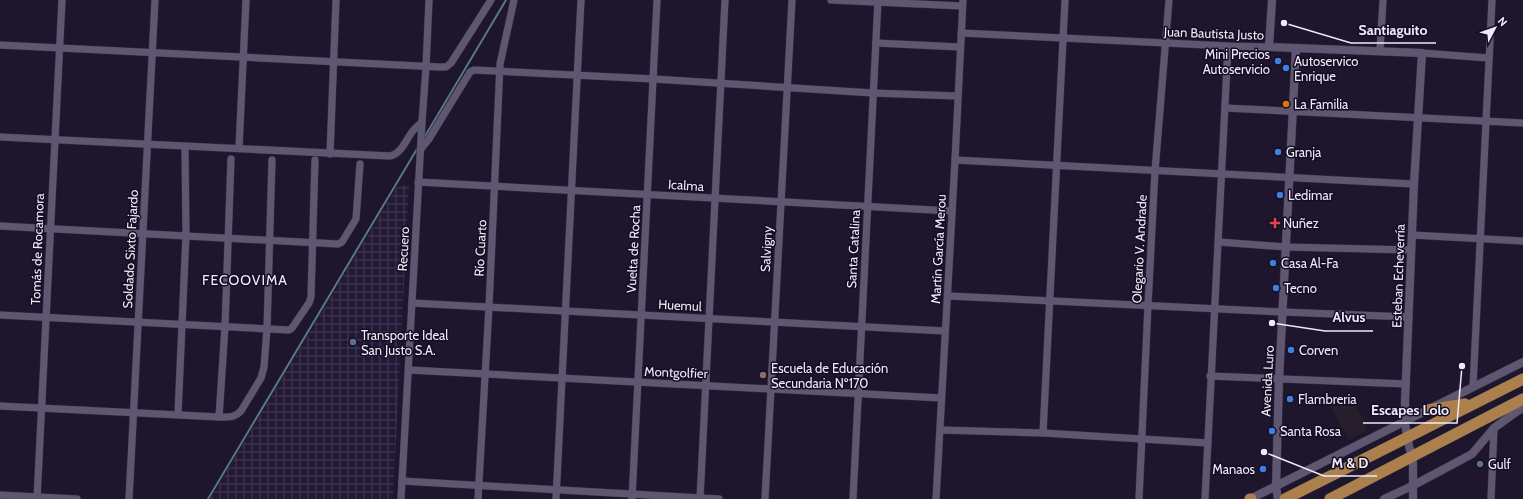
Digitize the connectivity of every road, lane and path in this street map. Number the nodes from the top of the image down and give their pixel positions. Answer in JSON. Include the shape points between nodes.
{"nodes":[{"id":1,"x":62,"y":0,"type":"edge"},
{"id":2,"x":155,"y":0,"type":"edge"},
{"id":3,"x":246,"y":0,"type":"edge"},
{"id":4,"x":336,"y":0,"type":"edge"},
{"id":5,"x":429,"y":0,"type":"edge"},
{"id":6,"x":491,"y":0,"type":"edge"},
{"id":7,"x":514,"y":0,"type":"edge"},
{"id":8,"x":581,"y":0,"type":"edge"},
{"id":9,"x":657,"y":0,"type":"edge"},
{"id":10,"x":725,"y":0,"type":"edge"},
{"id":11,"x":792,"y":0,"type":"edge"},
{"id":12,"x":831,"y":0,"type":"edge"},
{"id":13,"x":1065,"y":0,"type":"edge"},
{"id":14,"x":1169,"y":0,"type":"edge"},
{"id":15,"x":1272,"y":0,"type":"edge"},
{"id":16,"x":1383,"y":0,"type":"edge"},
{"id":17,"x":1492,"y":0,"type":"edge"},
{"id":18,"x":878,"y":2,"type":"edge"},
{"id":19,"x":962,"y":3,"type":"edge"},
{"id":20,"x":961,"y":33,"type":"junction"},
{"id":21,"x":1063,"y":39,"type":"junction"},
{"id":22,"x":876,"y":43,"type":"junction"},
{"id":23,"x":1166,"y":43,"type":"junction"},
{"id":24,"x":0,"y":45,"type":"edge"},
{"id":25,"x":1228,"y":46,"type":"junction"},
{"id":26,"x":1269,"y":46,"type":"junction"},
{"id":27,"x":960,"y":47,"type":"junction"},
{"id":28,"x":59,"y":48,"type":"junction"},
{"id":29,"x":1296,"y":48,"type":"junction"},
{"id":30,"x":1380,"y":51,"type":"junction"},
{"id":31,"x":153,"y":53,"type":"junction"},
{"id":32,"x":1422,"y":53,"type":"junction"},
{"id":33,"x":244,"y":58,"type":"junction"},
{"id":34,"x":1489,"y":58,"type":"junction"},
{"id":35,"x":333,"y":62,"type":"junction"},
{"id":36,"x":426,"y":67,"type":"junction"},
{"id":37,"x":500,"y":72,"type":"junction"},
{"id":38,"x":578,"y":76,"type":"junction"},
{"id":39,"x":654,"y":79,"type":"junction"},
{"id":40,"x":720,"y":83,"type":"junction"},
{"id":41,"x":787,"y":88,"type":"junction"},
{"id":42,"x":873,"y":93,"type":"junction"},
{"id":43,"x":957,"y":96,"type":"junction"},
{"id":44,"x":1225,"y":108,"type":"junction"},
{"id":45,"x":1292,"y":112,"type":"junction"},
{"id":46,"x":1419,"y":117,"type":"junction"},
{"id":47,"x":1486,"y":121,"type":"junction"},
{"id":48,"x":422,"y":122,"type":"junction"},
{"id":49,"x":1523,"y":123,"type":"edge"},
{"id":50,"x":0,"y":137,"type":"edge"},
{"id":51,"x":54,"y":140,"type":"junction"},
{"id":52,"x":148,"y":145,"type":"junction"},
{"id":53,"x":185,"y":147,"type":"junction"},
{"id":54,"x":239,"y":148,"type":"junction"},
{"id":55,"x":420,"y":150,"type":"junction"},
{"id":56,"x":330,"y":154,"type":"junction"},
{"id":57,"x":231,"y":158,"type":"dead end"},
{"id":58,"x":272,"y":160,"type":"dead end"},
{"id":59,"x":315,"y":160,"type":"dead end"},
{"id":60,"x":955,"y":160,"type":"junction"},
{"id":61,"x":360,"y":164,"type":"dead end"},
{"id":62,"x":1057,"y":166,"type":"junction"},
{"id":63,"x":1155,"y":171,"type":"junction"},
{"id":64,"x":1222,"y":174,"type":"junction"},
{"id":65,"x":1289,"y":178,"type":"junction"},
{"id":66,"x":418,"y":182,"type":"junction"},
{"id":67,"x":1414,"y":184,"type":"junction"},
{"id":68,"x":495,"y":186,"type":"junction"},
{"id":69,"x":571,"y":190,"type":"junction"},
{"id":70,"x":647,"y":194,"type":"junction"},
{"id":71,"x":714,"y":198,"type":"junction"},
{"id":72,"x":781,"y":202,"type":"junction"},
{"id":73,"x":867,"y":207,"type":"junction"},
{"id":74,"x":952,"y":211,"type":"junction"},
{"id":75,"x":0,"y":226,"type":"edge"},
{"id":76,"x":50,"y":228,"type":"junction"},
{"id":77,"x":144,"y":234,"type":"junction"},
{"id":78,"x":186,"y":235,"type":"junction"},
{"id":79,"x":1412,"y":236,"type":"junction"},
{"id":80,"x":228,"y":238,"type":"junction"},
{"id":81,"x":270,"y":240,"type":"junction"},
{"id":82,"x":1480,"y":240,"type":"junction"},
{"id":83,"x":313,"y":242,"type":"junction"},
{"id":84,"x":1219,"y":242,"type":"junction"},
{"id":85,"x":1523,"y":242,"type":"edge"},
{"id":86,"x":1286,"y":246,"type":"junction"},
{"id":87,"x":1411,"y":250,"type":"junction"},
{"id":88,"x":948,"y":296,"type":"junction"},
{"id":89,"x":1050,"y":300,"type":"junction"},
{"id":90,"x":412,"y":303,"type":"junction"},
{"id":91,"x":1148,"y":305,"type":"junction"},
{"id":92,"x":489,"y":307,"type":"junction"},
{"id":93,"x":1214,"y":309,"type":"junction"},
{"id":94,"x":565,"y":311,"type":"junction"},
{"id":95,"x":1283,"y":312,"type":"junction"},
{"id":96,"x":0,"y":315,"type":"edge"},
{"id":97,"x":641,"y":315,"type":"junction"},
{"id":98,"x":47,"y":317,"type":"junction"},
{"id":99,"x":1409,"y":317,"type":"junction"},
{"id":100,"x":708,"y":319,"type":"junction"},
{"id":101,"x":138,"y":322,"type":"junction"},
{"id":102,"x":774,"y":322,"type":"junction"},
{"id":103,"x":182,"y":325,"type":"junction"},
{"id":104,"x":861,"y":326,"type":"junction"},
{"id":105,"x":225,"y":327,"type":"junction"},
{"id":106,"x":267,"y":330,"type":"junction"},
{"id":107,"x":945,"y":331,"type":"junction"},
{"id":108,"x":1523,"y":362,"type":"edge"},
{"id":109,"x":409,"y":370,"type":"junction"},
{"id":110,"x":485,"y":374,"type":"junction"},
{"id":111,"x":1210,"y":376,"type":"junction"},
{"id":112,"x":562,"y":378,"type":"junction"},
{"id":113,"x":1523,"y":379,"type":"edge"},
{"id":114,"x":1279,"y":380,"type":"junction"},
{"id":115,"x":638,"y":383,"type":"junction"},
{"id":116,"x":1406,"y":384,"type":"junction"},
{"id":117,"x":705,"y":385,"type":"junction"},
{"id":118,"x":1473,"y":387,"type":"junction"},
{"id":119,"x":772,"y":389,"type":"junction"},
{"id":120,"x":858,"y":394,"type":"junction"},
{"id":121,"x":941,"y":398,"type":"junction"},
{"id":122,"x":1523,"y":399,"type":"edge"},
{"id":123,"x":1475,"y":403,"type":"junction"},
{"id":124,"x":0,"y":406,"type":"edge"},
{"id":125,"x":41,"y":409,"type":"junction"},
{"id":126,"x":1428,"y":410,"type":"junction"},
{"id":127,"x":1519,"y":410,"type":"edge"},
{"id":128,"x":134,"y":413,"type":"junction"},
{"id":129,"x":178,"y":414,"type":"junction"},
{"id":130,"x":219,"y":417,"type":"junction"},
{"id":131,"x":1405,"y":422,"type":"junction"},
{"id":132,"x":1474,"y":424,"type":"junction"},
{"id":133,"x":1494,"y":428,"type":"junction"},
{"id":134,"x":941,"y":430,"type":"junction"},
{"id":135,"x":1043,"y":433,"type":"junction"},
{"id":136,"x":1407,"y":437,"type":"junction"},
{"id":137,"x":1143,"y":440,"type":"junction"},
{"id":138,"x":1208,"y":443,"type":"junction"},
{"id":139,"x":1412,"y":457,"type":"junction"},
{"id":140,"x":402,"y":481,"type":"junction"},
{"id":141,"x":1414,"y":485,"type":"junction"},
{"id":142,"x":479,"y":486,"type":"junction"},
{"id":143,"x":1276,"y":487,"type":"junction"},
{"id":144,"x":556,"y":490,"type":"junction"},
{"id":145,"x":0,"y":495,"type":"edge"},
{"id":146,"x":632,"y":497,"type":"edge"},
{"id":147,"x":37,"y":498,"type":"edge"},
{"id":148,"x":700,"y":498,"type":"edge"},
{"id":149,"x":77,"y":499,"type":"edge"},
{"id":150,"x":130,"y":499,"type":"edge"},
{"id":151,"x":401,"y":499,"type":"edge"},
{"id":152,"x":478,"y":499,"type":"edge"},
{"id":153,"x":556,"y":499,"type":"edge"},
{"id":154,"x":719,"y":499,"type":"edge"},
{"id":155,"x":765,"y":499,"type":"edge"},
{"id":156,"x":852,"y":499,"type":"edge"},
{"id":157,"x":936,"y":499,"type":"edge"},
{"id":158,"x":1139,"y":499,"type":"edge"},
{"id":159,"x":1205,"y":499,"type":"edge"},
{"id":160,"x":1250,"y":499,"type":"edge"},
{"id":161,"x":1278,"y":499,"type":"edge"},
{"id":162,"x":1285,"y":499,"type":"edge"},
{"id":163,"x":1330,"y":499,"type":"edge"},
{"id":164,"x":1384,"y":499,"type":"edge"},
{"id":165,"x":1413,"y":499,"type":"edge"},
{"id":166,"x":1492,"y":499,"type":"edge"}],
"edges":[{"from":1,"to":28,"type":"street","name":"Tomás de Rocamora"},
{"from":2,"to":31,"type":"street","name":"Soldado Sixto Fajardo"},
{"from":3,"to":33,"type":"street"},
{"from":4,"to":35,"type":"street"},
{"from":5,"to":36,"type":"street","name":"Recuero"},
{"from":6,"to":36,"type":"street","via":[[451,63],[446,67]]},
{"from":7,"to":37,"type":"street","name":"Río Cuarto"},
{"from":8,"to":38,"type":"street"},
{"from":9,"to":39,"type":"street","name":"Vuelta de Rocha"},
{"from":10,"to":40,"type":"street"},
{"from":11,"to":41,"type":"street","name":"Salvigny"},
{"from":12,"to":18,"type":"street"},
{"from":13,"to":21,"type":"street"},
{"from":14,"to":23,"type":"street","name":"Olegario V. Andrade"},
{"from":15,"to":26,"type":"street"},
{"from":16,"to":30,"type":"street"},
{"from":17,"to":34,"type":"street"},
{"from":18,"to":19,"type":"street"},
{"from":18,"to":22,"type":"street","name":"Santa Catalina"},
{"from":19,"to":20,"type":"street","name":"Martín García Merou"},
{"from":20,"to":21,"type":"street","name":"Juan Bautista Justo"},
{"from":20,"to":27,"type":"street","name":"Martín García Merou"},
{"from":21,"to":23,"type":"street","name":"Juan Bautista Justo"},
{"from":21,"to":62,"type":"street"},
{"from":22,"to":27,"type":"street"},
{"from":22,"to":42,"type":"street","name":"Santa Catalina"},
{"from":23,"to":25,"type":"street","name":"Juan Bautista Justo"},
{"from":23,"to":63,"type":"street","name":"Olegario V. Andrade"},
{"from":24,"to":28,"type":"street"},
{"from":25,"to":26,"type":"street","name":"Juan Bautista Justo"},
{"from":25,"to":44,"type":"street"},
{"from":26,"to":29,"type":"street","name":"Juan Bautista Justo"},
{"from":27,"to":43,"type":"street","name":"Martín García Merou"},
{"from":28,"to":31,"type":"street"},
{"from":28,"to":51,"type":"street","name":"Tomás de Rocamora"},
{"from":29,"to":30,"type":"street","name":"Juan Bautista Justo"},
{"from":29,"to":45,"type":"street","name":"Avenida Luro"},
{"from":30,"to":32,"type":"street","name":"Juan Bautista Justo"},
{"from":31,"to":33,"type":"street"},
{"from":31,"to":52,"type":"street","name":"Soldado Sixto Fajardo"},
{"from":32,"to":34,"type":"street","name":"Juan Bautista Justo"},
{"from":32,"to":46,"type":"street","name":"Esteban Echeverría"},
{"from":33,"to":35,"type":"street"},
{"from":33,"to":54,"type":"street"},
{"from":34,"to":47,"type":"street"},
{"from":35,"to":36,"type":"street"},
{"from":35,"to":56,"type":"street"},
{"from":36,"to":48,"type":"street","name":"Recuero"},
{"from":37,"to":38,"type":"street"},
{"from":37,"to":55,"type":"street","via":[[470,72]]},
{"from":37,"to":68,"type":"street","name":"Río Cuarto"},
{"from":38,"to":39,"type":"street"},
{"from":38,"to":69,"type":"street"},
{"from":39,"to":40,"type":"street"},
{"from":39,"to":70,"type":"street","name":"Vuelta de Rocha"},
{"from":40,"to":41,"type":"street"},
{"from":40,"to":71,"type":"street"},
{"from":41,"to":42,"type":"street"},
{"from":41,"to":72,"type":"street","name":"Salvigny"},
{"from":42,"to":43,"type":"street"},
{"from":42,"to":73,"type":"street","name":"Santa Catalina"},
{"from":43,"to":60,"type":"street","name":"Martín García Merou"},
{"from":44,"to":45,"type":"street"},
{"from":44,"to":64,"type":"street"},
{"from":45,"to":46,"type":"street"},
{"from":45,"to":65,"type":"street","name":"Avenida Luro"},
{"from":46,"to":47,"type":"street"},
{"from":46,"to":67,"type":"street","name":"Esteban Echeverría"},
{"from":47,"to":49,"type":"street"},
{"from":47,"to":82,"type":"street"},
{"from":48,"to":55,"type":"street","name":"Recuero"},
{"from":48,"to":56,"type":"street","via":[[395,156]]},
{"from":50,"to":51,"type":"street"},
{"from":51,"to":52,"type":"street"},
{"from":51,"to":76,"type":"street","name":"Tomás de Rocamora"},
{"from":52,"to":53,"type":"street"},
{"from":52,"to":77,"type":"street","name":"Soldado Sixto Fajardo"},
{"from":53,"to":54,"type":"street"},
{"from":53,"to":78,"type":"street"},
{"from":54,"to":56,"type":"street"},
{"from":55,"to":66,"type":"street","name":"Recuero"},
{"from":57,"to":80,"type":"street"},
{"from":58,"to":81,"type":"street"},
{"from":59,"to":83,"type":"street"},
{"from":60,"to":62,"type":"street"},
{"from":60,"to":74,"type":"street","name":"Martín García Merou"},
{"from":61,"to":83,"type":"street","via":[[356,219],[342,242]]},
{"from":62,"to":63,"type":"street"},
{"from":62,"to":89,"type":"street"},
{"from":63,"to":64,"type":"street"},
{"from":63,"to":91,"type":"street","name":"Olegario V. Andrade"},
{"from":64,"to":65,"type":"street"},
{"from":64,"to":84,"type":"street"},
{"from":65,"to":67,"type":"street"},
{"from":65,"to":86,"type":"street","name":"Avenida Luro"},
{"from":66,"to":68,"type":"street","name":"Icalma"},
{"from":66,"to":90,"type":"street","name":"Recuero"},
{"from":67,"to":79,"type":"street","name":"Esteban Echeverría"},
{"from":68,"to":69,"type":"street","name":"Icalma"},
{"from":68,"to":92,"type":"street","name":"Río Cuarto"},
{"from":69,"to":70,"type":"street","name":"Icalma"},
{"from":69,"to":94,"type":"street"},
{"from":70,"to":71,"type":"street","name":"Icalma"},
{"from":70,"to":97,"type":"street","name":"Vuelta de Rocha"},
{"from":71,"to":72,"type":"street","name":"Icalma"},
{"from":71,"to":100,"type":"street"},
{"from":72,"to":73,"type":"street","name":"Icalma"},
{"from":72,"to":102,"type":"street","name":"Salvigny"},
{"from":73,"to":74,"type":"street","name":"Icalma"},
{"from":73,"to":104,"type":"street","name":"Santa Catalina"},
{"from":74,"to":88,"type":"street","name":"Martín García Merou"},
{"from":75,"to":76,"type":"street"},
{"from":76,"to":77,"type":"street"},
{"from":76,"to":98,"type":"street","name":"Tomás de Rocamora"},
{"from":77,"to":78,"type":"street"},
{"from":77,"to":101,"type":"street","name":"Soldado Sixto Fajardo"},
{"from":78,"to":80,"type":"street"},
{"from":78,"to":103,"type":"street"},
{"from":79,"to":82,"type":"street"},
{"from":79,"to":87,"type":"street","name":"Esteban Echeverría"},
{"from":80,"to":81,"type":"street"},
{"from":80,"to":105,"type":"street"},
{"from":81,"to":83,"type":"street"},
{"from":81,"to":106,"type":"street"},
{"from":82,"to":85,"type":"street"},
{"from":82,"to":118,"type":"street"},
{"from":83,"to":106,"type":"street","via":[[309,303],[289,330]]},
{"from":84,"to":86,"type":"street"},
{"from":84,"to":93,"type":"street"},
{"from":86,"to":87,"type":"street"},
{"from":86,"to":95,"type":"street","name":"Avenida Luro"},
{"from":87,"to":99,"type":"street","name":"Esteban Echeverría"},
{"from":88,"to":89,"type":"street"},
{"from":88,"to":107,"type":"street","name":"Martín García Merou"},
{"from":89,"to":91,"type":"street"},
{"from":89,"to":135,"type":"street"},
{"from":90,"to":92,"type":"street","name":"Huemul"},
{"from":90,"to":109,"type":"street","name":"Recuero"},
{"from":91,"to":93,"type":"street"},
{"from":91,"to":137,"type":"street","name":"Olegario V. Andrade"},
{"from":92,"to":94,"type":"street","name":"Huemul"},
{"from":92,"to":110,"type":"street","name":"Río Cuarto"},
{"from":93,"to":95,"type":"street"},
{"from":93,"to":111,"type":"street"},
{"from":94,"to":97,"type":"street","name":"Huemul"},
{"from":94,"to":112,"type":"street"},
{"from":95,"to":99,"type":"street"},
{"from":95,"to":114,"type":"street","name":"Avenida Luro"},
{"from":96,"to":98,"type":"street"},
{"from":97,"to":100,"type":"street","name":"Huemul"},
{"from":97,"to":115,"type":"street","name":"Vuelta de Rocha"},
{"from":98,"to":101,"type":"street"},
{"from":98,"to":125,"type":"street","name":"Tomás de Rocamora"},
{"from":99,"to":116,"type":"street","name":"Esteban Echeverría"},
{"from":100,"to":102,"type":"street","name":"Huemul"},
{"from":100,"to":117,"type":"street"},
{"from":101,"to":103,"type":"street"},
{"from":101,"to":128,"type":"street","name":"Soldado Sixto Fajardo"},
{"from":102,"to":104,"type":"street","name":"Huemul"},
{"from":102,"to":119,"type":"street","name":"Salvigny"},
{"from":103,"to":105,"type":"street"},
{"from":103,"to":129,"type":"street"},
{"from":104,"to":107,"type":"street","name":"Huemul"},
{"from":104,"to":120,"type":"street","name":"Santa Catalina"},
{"from":105,"to":106,"type":"street"},
{"from":105,"to":130,"type":"street"},
{"from":106,"to":130,"type":"street","via":[[261,378],[241,411],[233,417]]},
{"from":107,"to":121,"type":"street","name":"Martín García Merou"},
{"from":108,"to":118,"type":"street"},
{"from":109,"to":110,"type":"street","name":"Montgolfier"},
{"from":109,"to":140,"type":"street","name":"Recuero"},
{"from":110,"to":112,"type":"street","name":"Montgolfier"},
{"from":110,"to":142,"type":"street","name":"Río Cuarto"},
{"from":111,"to":114,"type":"street"},
{"from":111,"to":138,"type":"street"},
{"from":112,"to":115,"type":"street","name":"Montgolfier"},
{"from":112,"to":144,"type":"street"},
{"from":113,"to":123,"type":"highway"},
{"from":114,"to":116,"type":"street"},
{"from":114,"to":143,"type":"street","name":"Avenida Luro"},
{"from":115,"to":117,"type":"street","name":"Montgolfier"},
{"from":115,"to":146,"type":"street","name":"Vuelta de Rocha"},
{"from":116,"to":131,"type":"street","name":"Esteban Echeverría"},
{"from":117,"to":119,"type":"street","name":"Montgolfier"},
{"from":117,"to":148,"type":"street"},
{"from":118,"to":126,"type":"street"},
{"from":119,"to":120,"type":"street","name":"Montgolfier"},
{"from":119,"to":155,"type":"street","name":"Salvigny"},
{"from":120,"to":121,"type":"street","name":"Montgolfier"},
{"from":120,"to":156,"type":"street","name":"Santa Catalina"},
{"from":121,"to":134,"type":"street","name":"Martín García Merou"},
{"from":122,"to":132,"type":"highway"},
{"from":123,"to":126,"type":"highway"},
{"from":123,"to":136,"type":"highway"},
{"from":124,"to":125,"type":"street"},
{"from":125,"to":128,"type":"street"},
{"from":125,"to":147,"type":"street","name":"Tomás de Rocamora"},
{"from":126,"to":131,"type":"street"},
{"from":127,"to":132,"type":"highway"},
{"from":127,"to":133,"type":"street"},
{"from":128,"to":129,"type":"street"},
{"from":128,"to":150,"type":"street","name":"Soldado Sixto Fajardo"},
{"from":129,"to":130,"type":"street"},
{"from":131,"to":136,"type":"street","name":"Esteban Echeverría"},
{"from":131,"to":143,"type":"street"},
{"from":132,"to":139,"type":"highway"},
{"from":133,"to":141,"type":"street","via":[[1472,454]]},
{"from":133,"to":166,"type":"street"},
{"from":134,"to":135,"type":"street"},
{"from":134,"to":157,"type":"street","name":"Martín García Merou"},
{"from":135,"to":137,"type":"street"},
{"from":136,"to":139,"type":"street","name":"Esteban Echeverría"},
{"from":136,"to":162,"type":"highway"},
{"from":137,"to":138,"type":"street"},
{"from":137,"to":158,"type":"street","name":"Olegario V. Andrade"},
{"from":138,"to":159,"type":"street"},
{"from":139,"to":141,"type":"street","name":"Esteban Echeverría"},
{"from":139,"to":163,"type":"highway"},
{"from":140,"to":142,"type":"street"},
{"from":140,"to":151,"type":"street","name":"Recuero"},
{"from":141,"to":164,"type":"street"},
{"from":141,"to":165,"type":"street","name":"Esteban Echeverría"},
{"from":142,"to":144,"type":"street"},
{"from":142,"to":152,"type":"street","name":"Río Cuarto"},
{"from":143,"to":160,"type":"street"},
{"from":143,"to":161,"type":"street","name":"Avenida Luro"},
{"from":144,"to":146,"type":"street"},
{"from":144,"to":153,"type":"street"},
{"from":145,"to":147,"type":"street"},
{"from":146,"to":148,"type":"street"},
{"from":147,"to":149,"type":"street"},
{"from":148,"to":154,"type":"street"}]}
